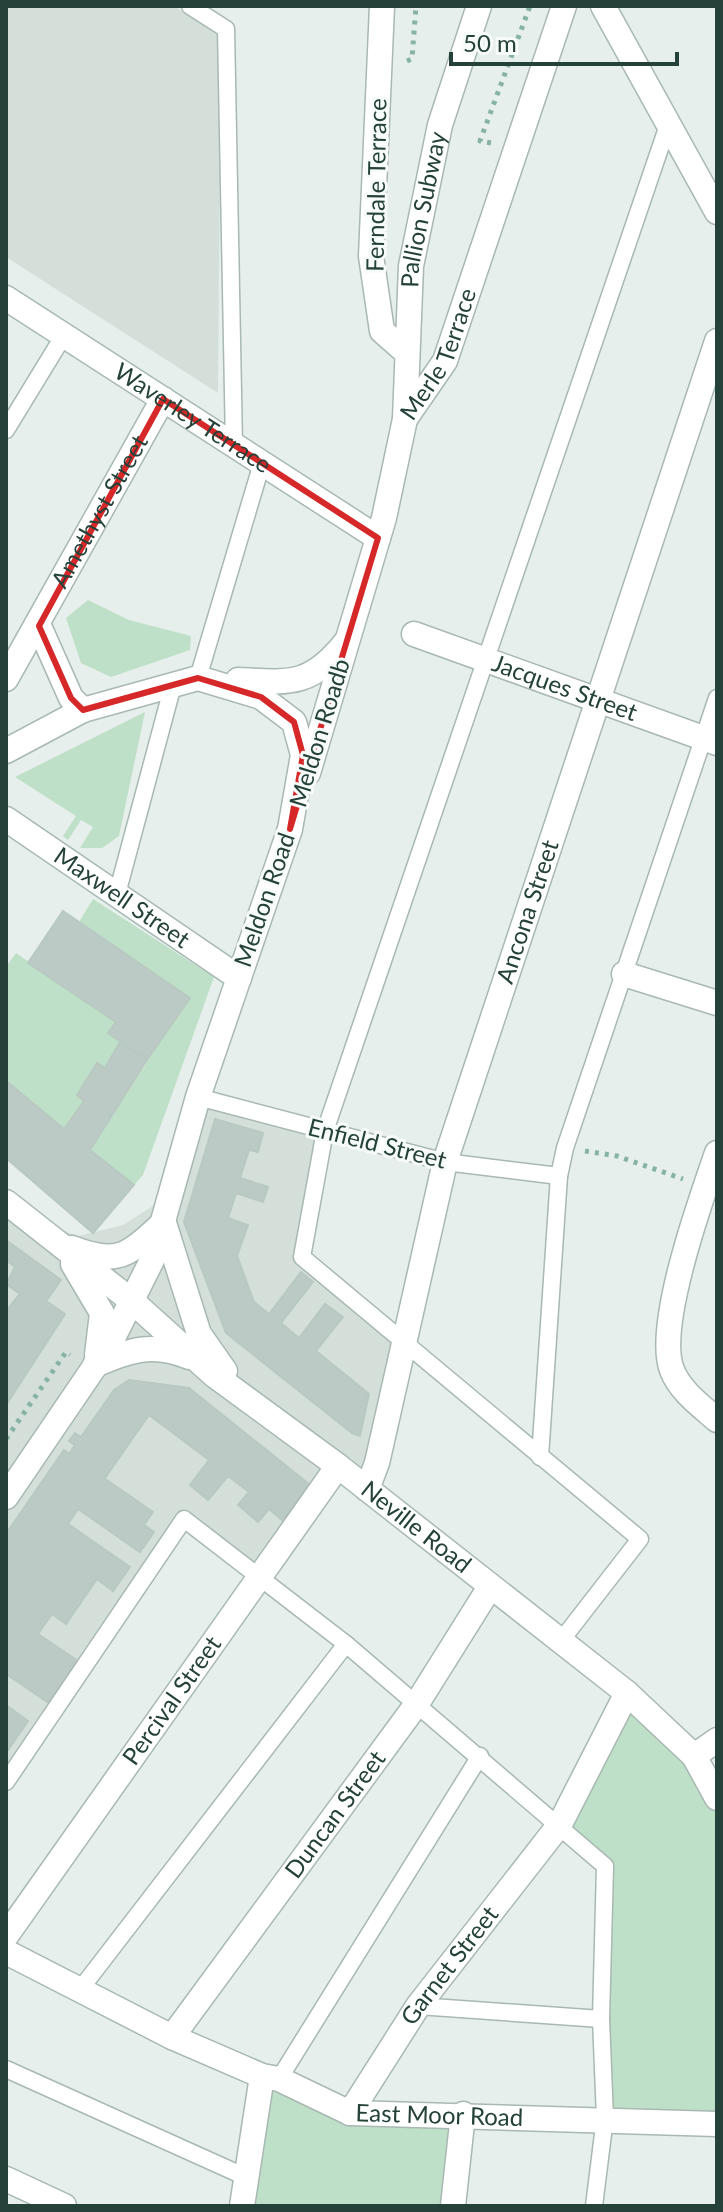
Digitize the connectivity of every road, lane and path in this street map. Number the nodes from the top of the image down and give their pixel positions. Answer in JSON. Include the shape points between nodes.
{"nodes":[{"id":1,"x":190,"y":6,"type":"edge"},
{"id":2,"x":382,"y":6,"type":"edge"},
{"id":3,"x":479,"y":6,"type":"edge"},
{"id":4,"x":530,"y":6,"type":"edge"},
{"id":5,"x":564,"y":6,"type":"edge"},
{"id":6,"x":603,"y":6,"type":"edge"},
{"id":7,"x":668,"y":125,"type":"junction"},
{"id":8,"x":516,"y":147,"type":"junction"},
{"id":9,"x":717,"y":212,"type":"edge"},
{"id":10,"x":6,"y":298,"type":"edge"},
{"id":11,"x":64,"y":335,"type":"junction"},
{"id":12,"x":717,"y":341,"type":"edge"},
{"id":13,"x":406,"y":352,"type":"junction"},
{"id":14,"x":163,"y":399,"type":"junction"},
{"id":15,"x":405,"y":419,"type":"junction"},
{"id":16,"x":6,"y":430,"type":"edge"},
{"id":17,"x":234,"y":445,"type":"junction"},
{"id":18,"x":262,"y":463,"type":"junction"},
{"id":19,"x":378,"y":538,"type":"junction"},
{"id":20,"x":39,"y":626,"type":"junction"},
{"id":21,"x":414,"y":634,"type":"dead end"},
{"id":22,"x":350,"y":637,"type":"junction"},
{"id":23,"x":485,"y":659,"type":"junction"},
{"id":24,"x":198,"y":678,"type":"junction"},
{"id":25,"x":6,"y":679,"type":"edge"},
{"id":26,"x":173,"y":685,"type":"junction"},
{"id":27,"x":717,"y":698,"type":"edge"},
{"id":28,"x":596,"y":699,"type":"junction"},
{"id":29,"x":83,"y":710,"type":"junction"},
{"id":30,"x":710,"y":740,"type":"edge"},
{"id":31,"x":6,"y":751,"type":"edge"},
{"id":32,"x":6,"y":819,"type":"edge"},
{"id":33,"x":290,"y":829,"type":"junction"},
{"id":34,"x":117,"y":894,"type":"junction"},
{"id":35,"x":624,"y":974,"type":"junction"},
{"id":36,"x":239,"y":978,"type":"junction"},
{"id":37,"x":717,"y":1003,"type":"edge"},
{"id":38,"x":198,"y":1097,"type":"junction"},
{"id":39,"x":325,"y":1131,"type":"junction"},
{"id":40,"x":565,"y":1148,"type":"junction"},
{"id":41,"x":717,"y":1153,"type":"edge"},
{"id":42,"x":445,"y":1162,"type":"junction"},
{"id":43,"x":559,"y":1176,"type":"junction"},
{"id":44,"x":708,"y":1199,"type":"edge"},
{"id":45,"x":8,"y":1209,"type":"edge"},
{"id":46,"x":164,"y":1223,"type":"junction"},
{"id":47,"x":53,"y":1240,"type":"junction"},
{"id":48,"x":133,"y":1302,"type":"junction"},
{"id":49,"x":402,"y":1341,"type":"junction"},
{"id":50,"x":66,"y":1352,"type":"dead end"},
{"id":51,"x":198,"y":1361,"type":"junction"},
{"id":52,"x":95,"y":1365,"type":"junction"},
{"id":53,"x":249,"y":1400,"type":"junction"},
{"id":54,"x":717,"y":1419,"type":"edge"},
{"id":55,"x":6,"y":1439,"type":"edge"},
{"id":56,"x":540,"y":1457,"type":"junction"},
{"id":57,"x":338,"y":1466,"type":"junction"},
{"id":58,"x":367,"y":1489,"type":"junction"},
{"id":59,"x":6,"y":1497,"type":"edge"},
{"id":60,"x":260,"y":1578,"type":"junction"},
{"id":61,"x":490,"y":1587,"type":"junction"},
{"id":62,"x":560,"y":1642,"type":"junction"},
{"id":63,"x":346,"y":1644,"type":"junction"},
{"id":64,"x":627,"y":1693,"type":"junction"},
{"id":65,"x":416,"y":1705,"type":"junction"},
{"id":66,"x":717,"y":1740,"type":"edge"},
{"id":67,"x":480,"y":1756,"type":"junction"},
{"id":68,"x":694,"y":1756,"type":"junction"},
{"id":69,"x":6,"y":1782,"type":"edge"},
{"id":70,"x":717,"y":1798,"type":"edge"},
{"id":71,"x":560,"y":1824,"type":"junction"},
{"id":72,"x":6,"y":1936,"type":"edge"},
{"id":73,"x":6,"y":1952,"type":"edge"},
{"id":74,"x":79,"y":1991,"type":"junction"},
{"id":75,"x":418,"y":2006,"type":"junction"},
{"id":76,"x":601,"y":2019,"type":"junction"},
{"id":77,"x":172,"y":2037,"type":"junction"},
{"id":78,"x":6,"y":2069,"type":"edge"},
{"id":79,"x":271,"y":2078,"type":"junction"},
{"id":80,"x":350,"y":2113,"type":"junction"},
{"id":81,"x":463,"y":2114,"type":"junction"},
{"id":82,"x":605,"y":2118,"type":"junction"},
{"id":83,"x":717,"y":2124,"type":"edge"},
{"id":84,"x":248,"y":2178,"type":"junction"},
{"id":85,"x":6,"y":2179,"type":"edge"},
{"id":86,"x":64,"y":2206,"type":"edge"},
{"id":87,"x":242,"y":2206,"type":"edge"},
{"id":88,"x":453,"y":2206,"type":"edge"},
{"id":89,"x":594,"y":2206,"type":"edge"}],
"edges":[{"from":1,"to":17,"type":"lane","via":[[226,29]]},
{"from":2,"to":13,"type":"street","name":"Ferndale Terrace","via":[[371,256],[382,331]]},
{"from":3,"to":13,"type":"street","name":"Pallion Subway","via":[[434,153],[411,266]]},
{"from":4,"to":8,"type":"path","via":[[480,141]]},
{"from":5,"to":8,"type":"street","name":"Merle Terrace"},
{"from":6,"to":7,"type":"street"},
{"from":7,"to":9,"type":"street"},
{"from":7,"to":23,"type":"lane"},
{"from":8,"to":15,"type":"street","name":"Merle Terrace","via":[[445,361]]},
{"from":10,"to":11,"type":"street","name":"Waverley Terrace"},
{"from":11,"to":14,"type":"street","name":"Waverley Terrace"},
{"from":11,"to":16,"type":"lane"},
{"from":12,"to":28,"type":"street","name":"Ancona Street"},
{"from":13,"to":15,"type":"street","name":"Pallion Subway"},
{"from":14,"to":17,"type":"street","name":"Waverley Terrace"},
{"from":14,"to":20,"type":"street","name":"Amethyst Street"},
{"from":15,"to":19,"type":"street","name":"Merle Terrace"},
{"from":17,"to":18,"type":"street","name":"Waverley Terrace"},
{"from":18,"to":19,"type":"street","name":"Waverley Terrace"},
{"from":18,"to":24,"type":"lane"},
{"from":19,"to":22,"type":"street","name":"Merle Terrace"},
{"from":20,"to":25,"type":"street","name":"Amethyst Street"},
{"from":20,"to":29,"type":"street","via":[[71,698]]},
{"from":21,"to":23,"type":"street","name":"Jacques Street"},
{"from":22,"to":24,"type":"street","name":"Merle Terrace","via":[[331,661],[303,680]]},
{"from":22,"to":33,"type":"street","name":"Meldon Roadb"},
{"from":23,"to":28,"type":"street","name":"Jacques Street"},
{"from":23,"to":39,"type":"lane"},
{"from":24,"to":26,"type":"street"},
{"from":24,"to":33,"type":"street","name":"Meldon Road","via":[[261,697],[294,722],[303,755]]},
{"from":26,"to":29,"type":"street"},
{"from":26,"to":34,"type":"lane"},
{"from":27,"to":30,"type":"lane"},
{"from":28,"to":30,"type":"street","name":"Jacques Street"},
{"from":28,"to":42,"type":"street","name":"Ancona Street"},
{"from":29,"to":31,"type":"street"},
{"from":30,"to":35,"type":"lane"},
{"from":32,"to":34,"type":"street","name":"Maxwell Street"},
{"from":33,"to":36,"type":"street","name":"Meldon Road"},
{"from":34,"to":36,"type":"street","name":"Maxwell Street"},
{"from":35,"to":37,"type":"street"},
{"from":35,"to":40,"type":"lane"},
{"from":36,"to":38,"type":"street","name":"Meldon Road"},
{"from":38,"to":39,"type":"lane","name":"Enfield Street"},
{"from":38,"to":46,"type":"street","name":"Meldon Road"},
{"from":39,"to":42,"type":"lane","name":"Enfield Street"},
{"from":39,"to":49,"type":"lane","via":[[302,1257]]},
{"from":40,"to":43,"type":"lane"},
{"from":40,"to":44,"type":"path","via":[[617,1156]]},
{"from":41,"to":44,"type":"street"},
{"from":42,"to":43,"type":"lane","name":"Enfield Street"},
{"from":42,"to":49,"type":"street","name":"Ancona Street"},
{"from":43,"to":56,"type":"lane"},
{"from":44,"to":54,"type":"street","via":[[670,1314],[667,1347],[672,1371],[686,1393]]},
{"from":45,"to":47,"type":"street"},
{"from":46,"to":47,"type":"street","via":[[123,1256],[111,1259]]},
{"from":46,"to":48,"type":"street","name":"Meldon Road"},
{"from":46,"to":53,"type":"street","via":[[199,1334]]},
{"from":47,"to":48,"type":"street","name":"Neville Road"},
{"from":47,"to":52,"type":"street","via":[[78,1270],[102,1313]]},
{"from":48,"to":51,"type":"street","name":"Neville Road"},
{"from":48,"to":52,"type":"street","name":"Meldon Road"},
{"from":49,"to":56,"type":"lane"},
{"from":49,"to":58,"type":"street","name":"Ancona Street"},
{"from":50,"to":55,"type":"path"},
{"from":51,"to":52,"type":"street","via":[[154,1347]]},
{"from":51,"to":53,"type":"street","name":"Neville Road"},
{"from":52,"to":59,"type":"street","name":"Meldon Road"},
{"from":53,"to":57,"type":"street","name":"Neville Road"},
{"from":56,"to":62,"type":"lane","via":[[640,1539]]},
{"from":57,"to":58,"type":"street","name":"Neville Road"},
{"from":57,"to":60,"type":"street","name":"Percival Street"},
{"from":58,"to":61,"type":"street","name":"Neville Road"},
{"from":60,"to":63,"type":"lane"},
{"from":60,"to":69,"type":"lane","via":[[184,1519]]},
{"from":60,"to":72,"type":"street","name":"Percival Street"},
{"from":61,"to":62,"type":"street","name":"Neville Road"},
{"from":61,"to":65,"type":"street","name":"Duncan Street"},
{"from":62,"to":64,"type":"street","name":"Neville Road"},
{"from":63,"to":65,"type":"lane"},
{"from":63,"to":74,"type":"lane"},
{"from":64,"to":68,"type":"street","name":"Neville Road"},
{"from":64,"to":71,"type":"street","name":"Garnet Street"},
{"from":65,"to":67,"type":"lane"},
{"from":65,"to":77,"type":"street","name":"Duncan Street"},
{"from":66,"to":68,"type":"street"},
{"from":67,"to":71,"type":"lane"},
{"from":67,"to":79,"type":"lane"},
{"from":68,"to":70,"type":"street","name":"Neville Road"},
{"from":71,"to":75,"type":"street","name":"Garnet Street"},
{"from":71,"to":76,"type":"lane","via":[[605,1866]]},
{"from":73,"to":74,"type":"street","name":"East Moor Road"},
{"from":74,"to":77,"type":"street","name":"East Moor Road"},
{"from":75,"to":76,"type":"lane"},
{"from":75,"to":80,"type":"street","name":"Garnet Street"},
{"from":76,"to":82,"type":"lane"},
{"from":77,"to":79,"type":"street","name":"East Moor Road"},
{"from":78,"to":84,"type":"lane"},
{"from":79,"to":80,"type":"street","name":"East Moor Road"},
{"from":79,"to":84,"type":"street"},
{"from":80,"to":81,"type":"street","name":"East Moor Road"},
{"from":81,"to":82,"type":"street","name":"East Moor Road"},
{"from":81,"to":88,"type":"street"},
{"from":82,"to":83,"type":"street","name":"East Moor Road"},
{"from":82,"to":89,"type":"lane"},
{"from":84,"to":87,"type":"street"},
{"from":85,"to":86,"type":"street"}]}
